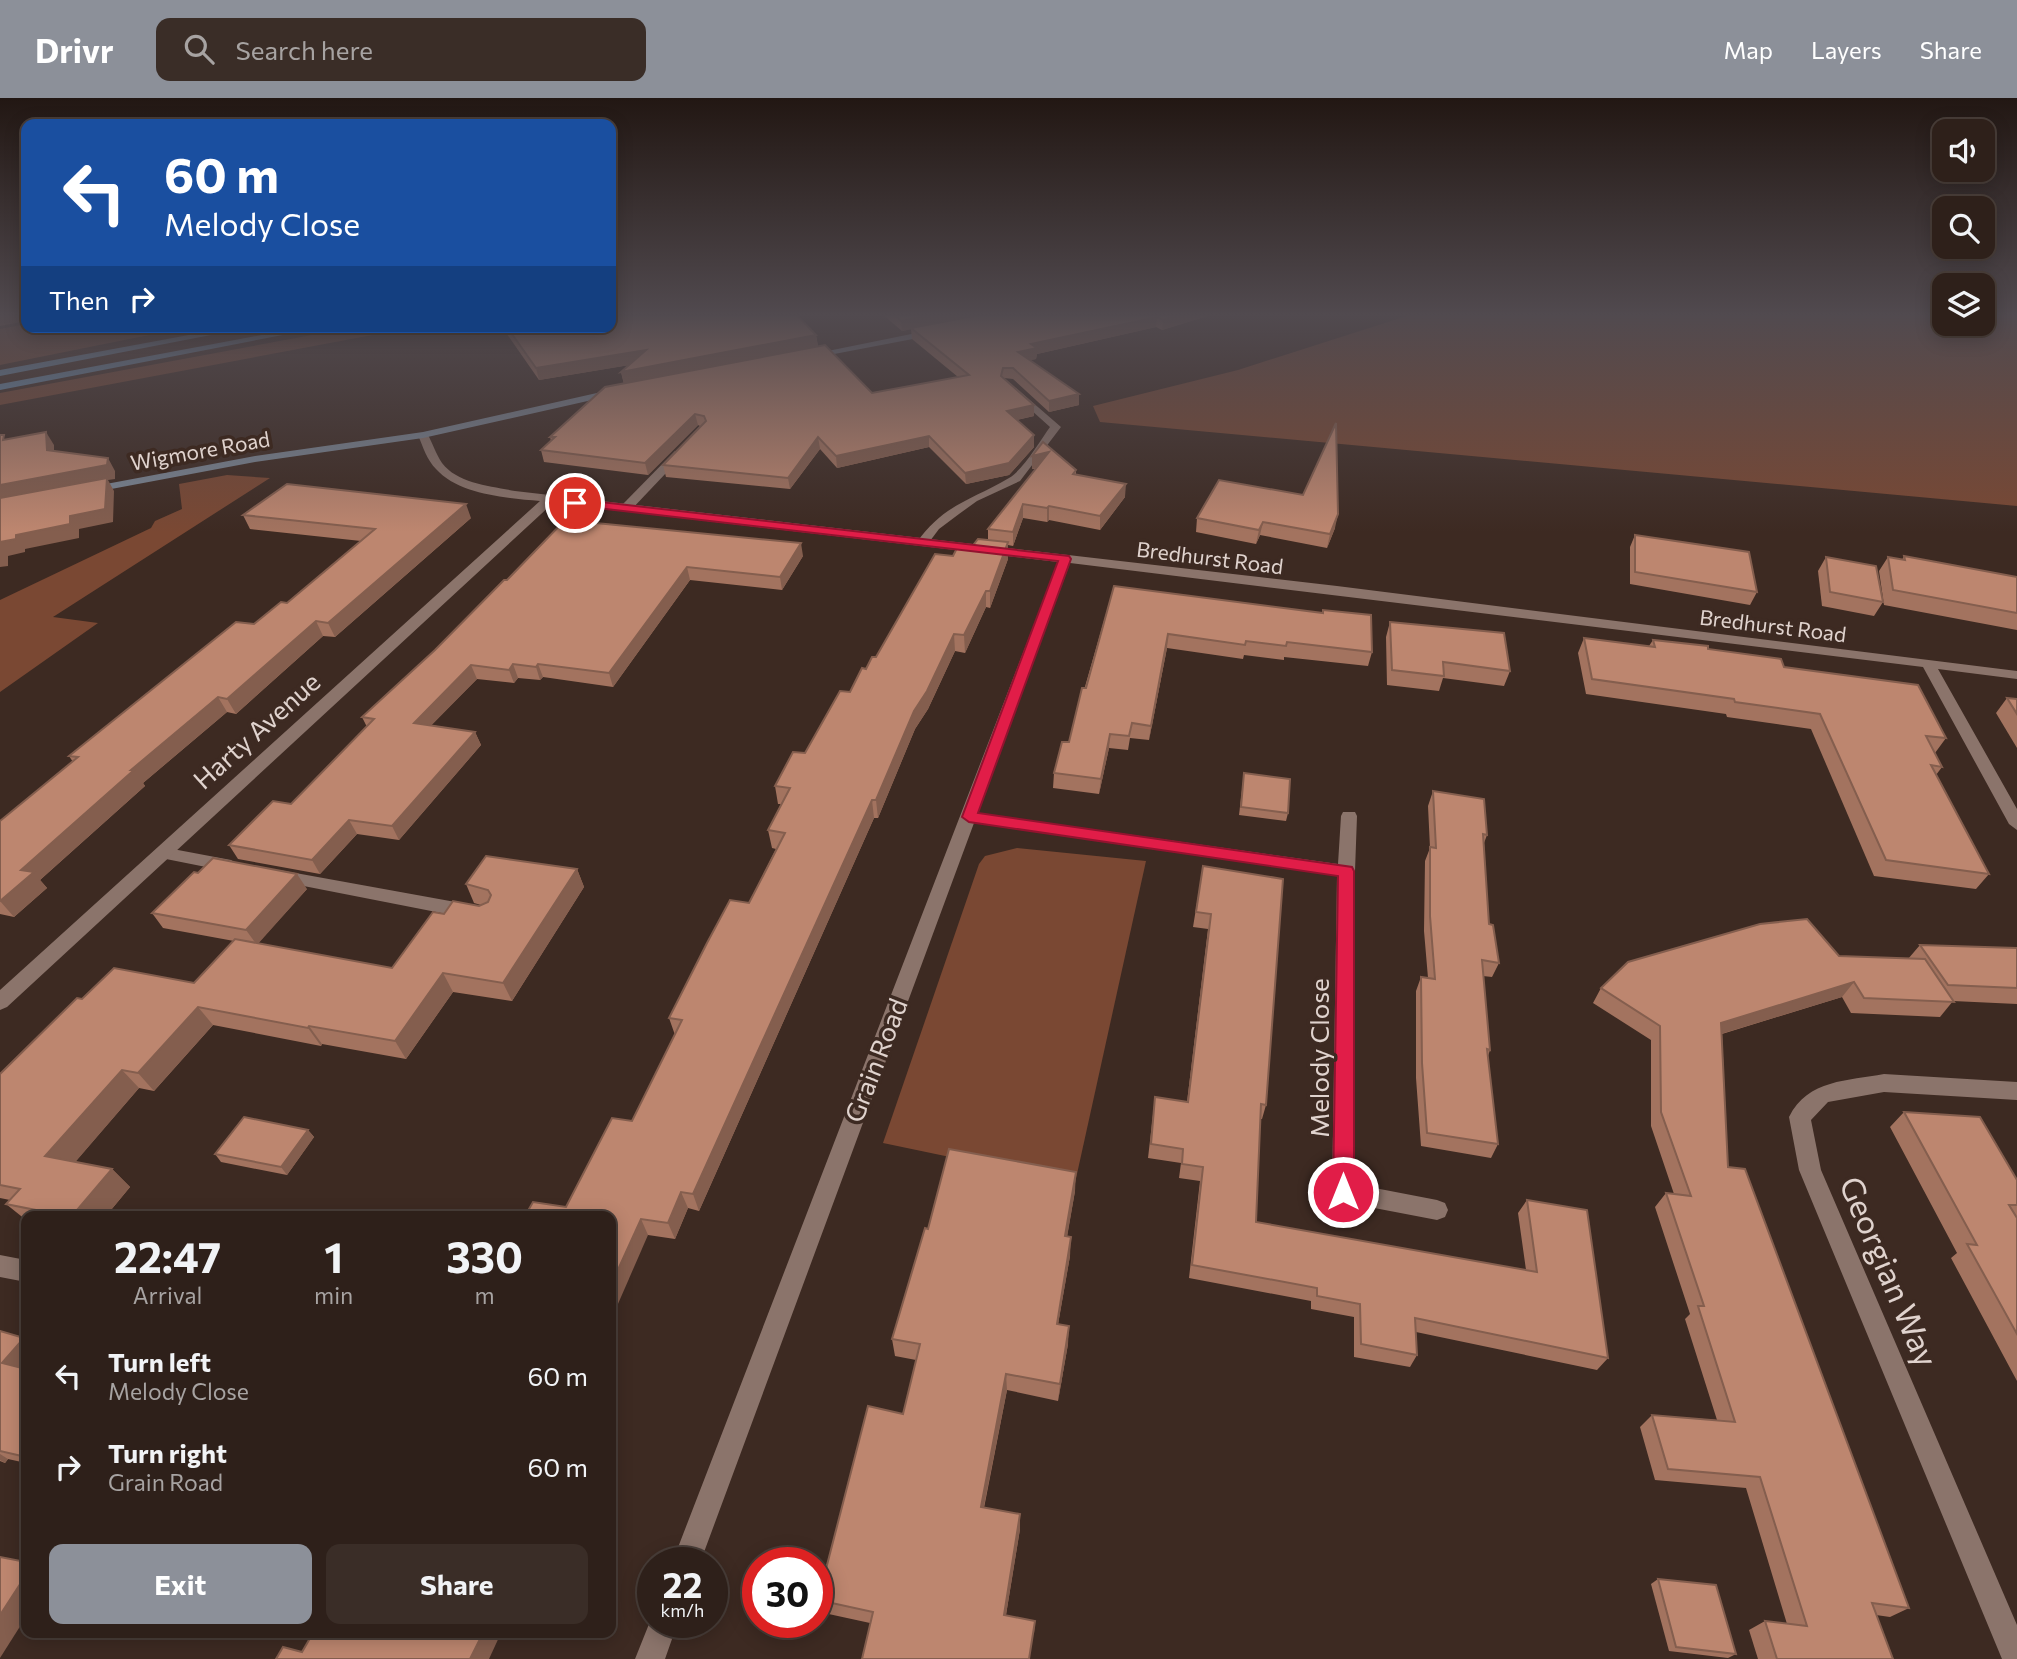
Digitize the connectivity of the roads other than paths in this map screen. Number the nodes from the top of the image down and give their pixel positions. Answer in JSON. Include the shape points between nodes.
{"nodes":[{"id":1,"x":1010,"y":386,"type":"edge"},
{"id":2,"x":632,"y":389,"type":"edge"},
{"id":3,"x":423,"y":435,"type":"junction"},
{"id":4,"x":692,"y":440,"type":"edge"},
{"id":5,"x":84,"y":491,"type":"edge"},
{"id":6,"x":549,"y":500,"type":"junction"},
{"id":7,"x":626,"y":508,"type":"junction"},
{"id":8,"x":923,"y":542,"type":"junction"},
{"id":9,"x":1065,"y":559,"type":"junction"},
{"id":10,"x":1928,"y":664,"type":"junction"},
{"id":11,"x":2017,"y":675,"type":"edge"},
{"id":12,"x":1349,"y":816,"type":"dead end"},
{"id":13,"x":969,"y":817,"type":"junction"},
{"id":14,"x":2017,"y":824,"type":"edge"},
{"id":15,"x":162,"y":853,"type":"junction"},
{"id":16,"x":1346,"y":871,"type":"junction"},
{"id":17,"x":488,"y":915,"type":"edge"},
{"id":18,"x":0,"y":1002,"type":"edge"},
{"id":19,"x":2017,"y":1091,"type":"edge"},
{"id":20,"x":1437,"y":1210,"type":"dead end"},
{"id":21,"x":0,"y":1266,"type":"edge"},
{"id":22,"x":21,"y":1271,"type":"edge"},
{"id":23,"x":692,"y":1547,"type":"edge"},
{"id":24,"x":658,"y":1638,"type":"edge"},
{"id":25,"x":650,"y":1659,"type":"edge"},
{"id":26,"x":2017,"y":1659,"type":"edge"}],
"edges":[{"from":1,"to":8,"type":"street","via":[[1056,427],[1016,480],[955,511]]},
{"from":2,"to":3,"type":"street","name":"Wigmore Road"},
{"from":3,"to":5,"type":"street","name":"Wigmore Road","via":[[255,459]]},
{"from":3,"to":6,"type":"street","name":"Bredhurst Road","via":[[436,463],[449,475],[476,486]]},
{"from":4,"to":7,"type":"street"},
{"from":6,"to":7,"type":"street","name":"Bredhurst Road"},
{"from":6,"to":15,"type":"street","name":"Harty Avenue"},
{"from":7,"to":8,"type":"street","name":"Bredhurst Road"},
{"from":8,"to":9,"type":"street","name":"Bredhurst Road"},
{"from":9,"to":10,"type":"street","name":"Bredhurst Road"},
{"from":9,"to":13,"type":"street","name":"Grain Road"},
{"from":10,"to":11,"type":"street","name":"Bredhurst Road"},
{"from":10,"to":14,"type":"street"},
{"from":12,"to":16,"type":"street","name":"Melody Close"},
{"from":13,"to":16,"type":"street"},
{"from":13,"to":23,"type":"street","name":"Grain Road"},
{"from":15,"to":17,"type":"street"},
{"from":15,"to":18,"type":"street","name":"Harty Avenue"},
{"from":16,"to":20,"type":"street","name":"Melody Close","via":[[1343,1192]]},
{"from":19,"to":26,"type":"street","name":"Georgian Way","via":[[1884,1083],[1822,1094],[1800,1117],[1810,1170]]},
{"from":21,"to":22,"type":"street"},
{"from":24,"to":25,"type":"street"}]}
